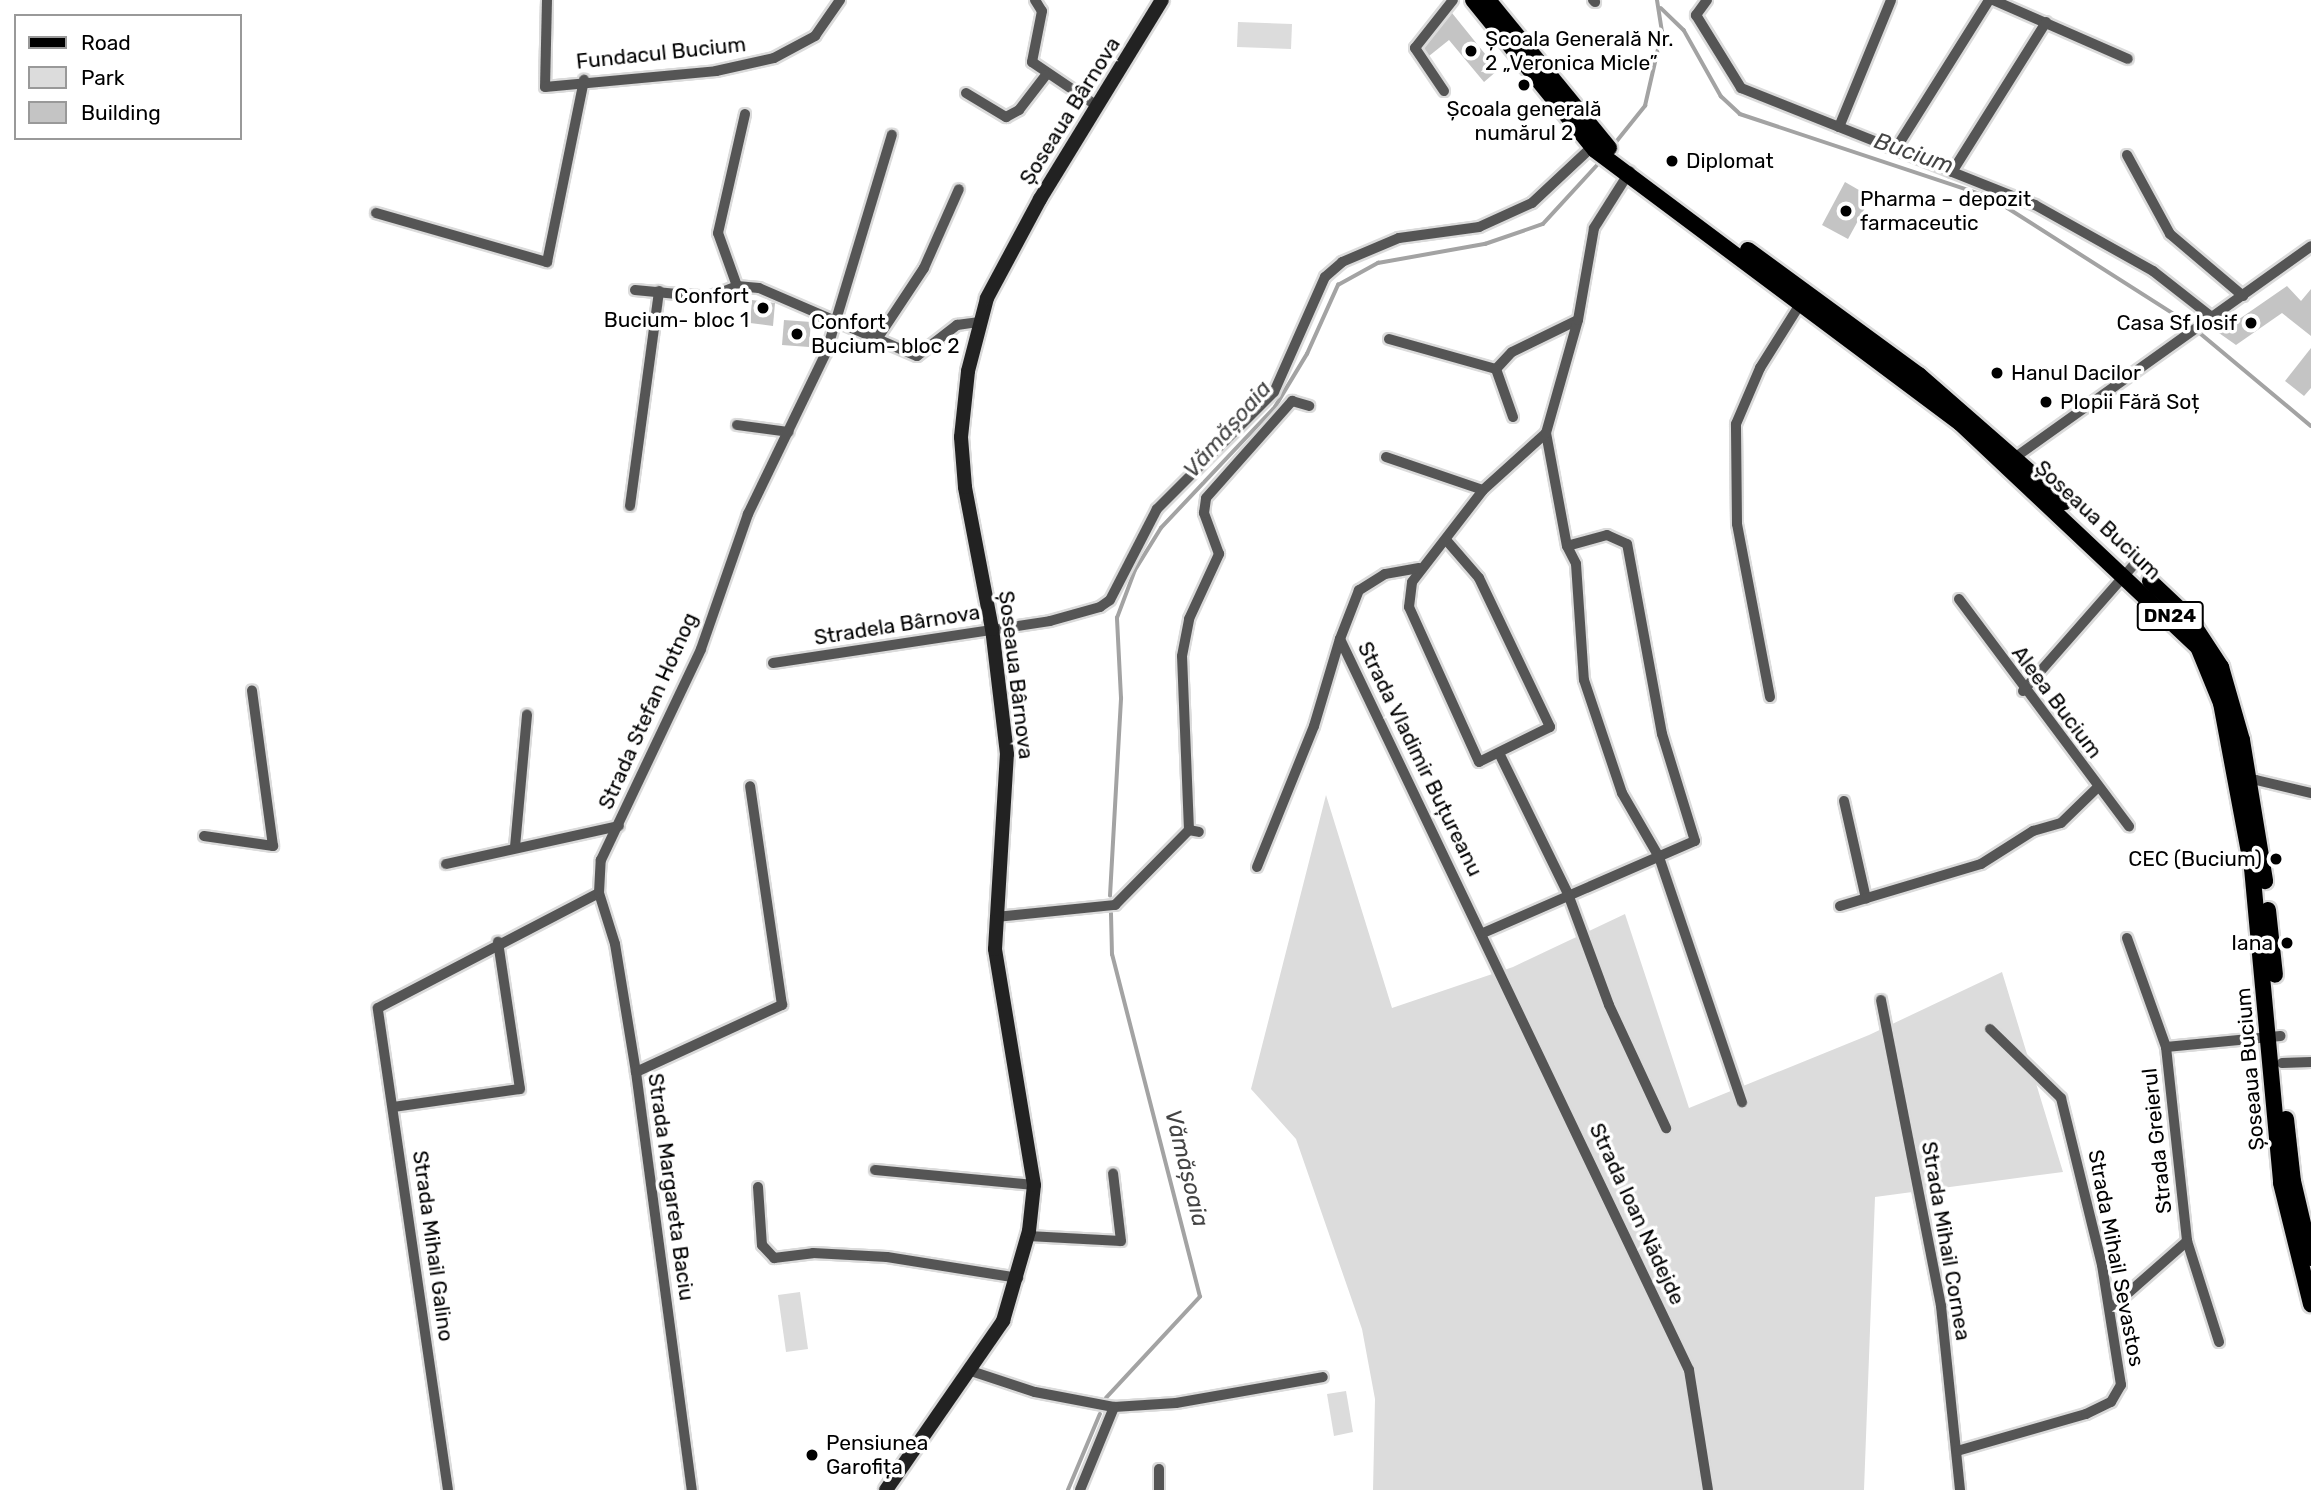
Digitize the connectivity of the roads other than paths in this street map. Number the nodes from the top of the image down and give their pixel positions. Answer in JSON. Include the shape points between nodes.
{"nodes":[{"id":1,"x":547,"y":0,"type":"edge"},
{"id":2,"x":840,"y":0,"type":"edge"},
{"id":3,"x":1035,"y":0,"type":"edge"},
{"id":4,"x":1162,"y":0,"type":"edge"},
{"id":5,"x":1453,"y":0,"type":"edge"},
{"id":6,"x":1473,"y":0,"type":"edge"},
{"id":7,"x":1488,"y":0,"type":"edge"},
{"id":8,"x":1891,"y":0,"type":"edge"},
{"id":9,"x":1991,"y":0,"type":"edge"},
{"id":10,"x":1703,"y":2,"type":"edge"},
{"id":11,"x":2046,"y":22,"type":"junction"},
{"id":12,"x":2128,"y":59,"type":"dead end"},
{"id":13,"x":1046,"y":75,"type":"junction"},
{"id":14,"x":584,"y":80,"type":"junction"},
{"id":15,"x":1444,"y":91,"type":"dead end"},
{"id":16,"x":966,"y":93,"type":"dead end"},
{"id":17,"x":1097,"y":106,"type":"junction"},
{"id":18,"x":745,"y":114,"type":"dead end"},
{"id":19,"x":1839,"y":127,"type":"junction"},
{"id":20,"x":892,"y":135,"type":"dead end"},
{"id":21,"x":1598,"y":144,"type":"junction"},
{"id":22,"x":1895,"y":150,"type":"junction"},
{"id":23,"x":2127,"y":155,"type":"dead end"},
{"id":24,"x":1625,"y":169,"type":"junction"},
{"id":25,"x":1952,"y":172,"type":"junction"},
{"id":26,"x":959,"y":190,"type":"dead end"},
{"id":27,"x":376,"y":213,"type":"dead end"},
{"id":28,"x":2311,"y":246,"type":"edge"},
{"id":29,"x":737,"y":286,"type":"junction"},
{"id":30,"x":635,"y":290,"type":"dead end"},
{"id":31,"x":659,"y":292,"type":"junction"},
{"id":32,"x":2243,"y":296,"type":"junction"},
{"id":33,"x":1805,"y":297,"type":"junction"},
{"id":34,"x":834,"y":316,"type":"junction"},
{"id":35,"x":2213,"y":318,"type":"junction"},
{"id":36,"x":1578,"y":320,"type":"junction"},
{"id":37,"x":978,"y":322,"type":"junction"},
{"id":38,"x":877,"y":339,"type":"junction"},
{"id":39,"x":1389,"y":339,"type":"dead end"},
{"id":40,"x":1496,"y":369,"type":"junction"},
{"id":41,"x":1309,"y":406,"type":"dead end"},
{"id":42,"x":1513,"y":417,"type":"dead end"},
{"id":43,"x":737,"y":425,"type":"dead end"},
{"id":44,"x":789,"y":432,"type":"junction"},
{"id":45,"x":1546,"y":433,"type":"junction"},
{"id":46,"x":1386,"y":457,"type":"dead end"},
{"id":47,"x":2010,"y":460,"type":"junction"},
{"id":48,"x":1483,"y":490,"type":"junction"},
{"id":49,"x":630,"y":506,"type":"dead end"},
{"id":50,"x":1447,"y":541,"type":"junction"},
{"id":51,"x":1567,"y":546,"type":"junction"},
{"id":52,"x":1419,"y":568,"type":"junction"},
{"id":53,"x":2129,"y":570,"type":"junction"},
{"id":54,"x":1959,"y":598,"type":"dead end"},
{"id":55,"x":992,"y":629,"type":"junction"},
{"id":56,"x":1340,"y":639,"type":"junction"},
{"id":57,"x":773,"y":663,"type":"dead end"},
{"id":58,"x":252,"y":690,"type":"dead end"},
{"id":59,"x":2023,"y":691,"type":"junction"},
{"id":60,"x":1770,"y":697,"type":"dead end"},
{"id":61,"x":527,"y":715,"type":"dead end"},
{"id":62,"x":1499,"y":753,"type":"junction"},
{"id":63,"x":2242,"y":783,"type":"junction"},
{"id":64,"x":750,"y":786,"type":"dead end"},
{"id":65,"x":2097,"y":788,"type":"junction"},
{"id":66,"x":2311,"y":793,"type":"edge"},
{"id":67,"x":1844,"y":801,"type":"dead end"},
{"id":68,"x":619,"y":826,"type":"junction"},
{"id":69,"x":2129,"y":826,"type":"dead end"},
{"id":70,"x":204,"y":836,"type":"dead end"},
{"id":71,"x":515,"y":847,"type":"junction"},
{"id":72,"x":1659,"y":857,"type":"junction"},
{"id":73,"x":446,"y":864,"type":"dead end"},
{"id":74,"x":1257,"y":867,"type":"dead end"},
{"id":75,"x":598,"y":893,"type":"junction"},
{"id":76,"x":1568,"y":894,"type":"junction"},
{"id":77,"x":1866,"y":899,"type":"junction"},
{"id":78,"x":1840,"y":906,"type":"dead end"},
{"id":79,"x":996,"y":917,"type":"junction"},
{"id":80,"x":1483,"y":933,"type":"junction"},
{"id":81,"x":2127,"y":938,"type":"dead end"},
{"id":82,"x":498,"y":942,"type":"junction"},
{"id":83,"x":1499,"y":964,"type":"joint"},
{"id":84,"x":1881,"y":1000,"type":"dead end"},
{"id":85,"x":1990,"y":1029,"type":"dead end"},
{"id":86,"x":2274,"y":1036,"type":"junction"},
{"id":87,"x":2166,"y":1047,"type":"junction"},
{"id":88,"x":2311,"y":1062,"type":"edge"},
{"id":89,"x":2282,"y":1063,"type":"junction"},
{"id":90,"x":636,"y":1072,"type":"junction"},
{"id":91,"x":1742,"y":1102,"type":"dead end"},
{"id":92,"x":393,"y":1107,"type":"junction"},
{"id":93,"x":1666,"y":1128,"type":"dead end"},
{"id":94,"x":875,"y":1170,"type":"dead end"},
{"id":95,"x":1113,"y":1173,"type":"dead end"},
{"id":96,"x":1034,"y":1185,"type":"junction"},
{"id":97,"x":758,"y":1187,"type":"dead end"},
{"id":98,"x":1028,"y":1236,"type":"junction"},
{"id":99,"x":2188,"y":1241,"type":"junction"},
{"id":100,"x":2311,"y":1258,"type":"edge"},
{"id":101,"x":1018,"y":1278,"type":"junction"},
{"id":102,"x":2311,"y":1304,"type":"edge"},
{"id":103,"x":2110,"y":1309,"type":"junction"},
{"id":104,"x":2219,"y":1342,"type":"dead end"},
{"id":105,"x":971,"y":1371,"type":"junction"},
{"id":106,"x":1323,"y":1377,"type":"dead end"},
{"id":107,"x":1114,"y":1407,"type":"junction"},
{"id":108,"x":1956,"y":1451,"type":"junction"},
{"id":109,"x":1159,"y":1469,"type":"dead end"},
{"id":110,"x":447,"y":1490,"type":"edge"},
{"id":111,"x":692,"y":1490,"type":"edge"},
{"id":112,"x":887,"y":1490,"type":"edge"},
{"id":113,"x":1080,"y":1490,"type":"edge"},
{"id":114,"x":1159,"y":1490,"type":"edge"},
{"id":115,"x":1708,"y":1490,"type":"edge"},
{"id":116,"x":1960,"y":1490,"type":"edge"}],
"edges":[{"from":1,"to":14,"type":"street","name":"Fundacul Bucium","via":[[545,87]]},
{"from":2,"to":14,"type":"street","name":"Fundacul Bucium","via":[[815,36],[774,58],[716,71]]},
{"from":3,"to":13,"type":"street","via":[[1042,11],[1030,55]]},
{"from":4,"to":17,"type":"main road","name":"Șoseaua Bârnova"},
{"from":5,"to":15,"type":"street","via":[[1415,48]]},
{"from":6,"to":21,"type":"main road","name":"Șoseaua Bucium","number":"DN24"},
{"from":7,"to":21,"type":"main road","name":"Șoseaua Bucium","number":"DN24"},
{"from":8,"to":19,"type":"street"},
{"from":9,"to":11,"type":"street"},
{"from":9,"to":22,"type":"street"},
{"from":10,"to":19,"type":"street","via":[[1696,15],[1741,88]]},
{"from":11,"to":12,"type":"street"},
{"from":11,"to":25,"type":"street"},
{"from":13,"to":16,"type":"street","via":[[1019,110],[1006,117]]},
{"from":13,"to":17,"type":"street"},
{"from":14,"to":27,"type":"street","via":[[547,262]]},
{"from":17,"to":37,"type":"main road","name":"Șoseaua Bârnova","via":[[1040,199]]},
{"from":18,"to":29,"type":"street","via":[[718,233]]},
{"from":19,"to":22,"type":"street"},
{"from":20,"to":34,"type":"street","name":"Strada Stefan Hotnog"},
{"from":21,"to":24,"type":"main road","name":"Șoseaua Bucium","number":"DN24"},
{"from":21,"to":55,"type":"street","name":"Stradela Bârnova","via":[[1556,185],[1509,214],[1459,232],[1399,238],[1342,262],[1325,277],[1274,392],[1157,509],[1110,600],[1080,614]]},
{"from":22,"to":25,"type":"street"},
{"from":23,"to":32,"type":"street","via":[[2170,234]]},
{"from":24,"to":33,"type":"main road","name":"Șoseaua Bucium","number":"DN24"},
{"from":24,"to":36,"type":"street","via":[[1597,221]]},
{"from":25,"to":35,"type":"street","via":[[2035,205],[2153,271]]},
{"from":26,"to":38,"type":"street","via":[[924,268]]},
{"from":28,"to":32,"type":"street"},
{"from":29,"to":31,"type":"street","via":[[709,297]]},
{"from":29,"to":34,"type":"street","via":[[759,288]]},
{"from":30,"to":31,"type":"street"},
{"from":31,"to":49,"type":"street"},
{"from":32,"to":35,"type":"street"},
{"from":33,"to":47,"type":"main road","name":"Șoseaua Bucium","number":"DN24"},
{"from":33,"to":60,"type":"street","via":[[1760,368],[1736,424],[1737,524]]},
{"from":34,"to":38,"type":"street"},
{"from":34,"to":44,"type":"street","name":"Strada Stefan Hotnog","via":[[826,353]]},
{"from":35,"to":47,"type":"street"},
{"from":36,"to":40,"type":"street","via":[[1512,352]]},
{"from":36,"to":45,"type":"street"},
{"from":37,"to":38,"type":"street","via":[[957,325],[917,356]]},
{"from":37,"to":55,"type":"main road","name":"Șoseaua Bârnova","via":[[961,437]]},
{"from":39,"to":40,"type":"street"},
{"from":40,"to":42,"type":"street"},
{"from":41,"to":79,"type":"street","via":[[1292,401],[1206,498],[1204,513],[1219,554],[1189,619],[1182,656],[1194,831],[1115,905]]},
{"from":43,"to":44,"type":"street"},
{"from":44,"to":68,"type":"street","name":"Strada Stefan Hotnog","via":[[748,514],[701,649]]},
{"from":45,"to":48,"type":"street"},
{"from":45,"to":51,"type":"street"},
{"from":46,"to":48,"type":"street"},
{"from":47,"to":53,"type":"main road","name":"Șoseaua Bucium","number":"DN24"},
{"from":48,"to":50,"type":"street"},
{"from":50,"to":52,"type":"street"},
{"from":50,"to":62,"type":"street","via":[[1479,579],[1549,720],[1543,735]]},
{"from":51,"to":72,"type":"street","via":[[1580,588],[1584,680],[1622,793]]},
{"from":51,"to":72,"type":"street","via":[[1607,535],[1627,544],[1662,734],[1695,841]]},
{"from":52,"to":56,"type":"street","name":"Strada Vladimir Buțureanu","via":[[1385,574],[1359,590]]},
{"from":52,"to":62,"type":"street","via":[[1409,607],[1479,762]]},
{"from":53,"to":59,"type":"street"},
{"from":53,"to":63,"type":"main road","name":"Șoseaua Bucium","number":"DN24","via":[[2189,618],[2216,658],[2233,704]]},
{"from":54,"to":59,"type":"street","name":"Aleea Bucium"},
{"from":55,"to":57,"type":"street","name":"Stradela Bârnova"},
{"from":55,"to":79,"type":"main road","name":"Șoseaua Bârnova","via":[[1008,771]]},
{"from":56,"to":74,"type":"street","via":[[1314,726]]},
{"from":56,"to":80,"type":"street","name":"Strada Vladimir Buțureanu"},
{"from":58,"to":70,"type":"street","via":[[273,846]]},
{"from":59,"to":65,"type":"street","name":"Aleea Bucium"},
{"from":61,"to":71,"type":"street"},
{"from":62,"to":76,"type":"street"},
{"from":63,"to":66,"type":"street"},
{"from":63,"to":86,"type":"main road","name":"Șoseaua Bucium","number":"DN24","via":[[2264,879]]},
{"from":64,"to":90,"type":"street","via":[[782,1005]]},
{"from":65,"to":69,"type":"street","name":"Aleea Bucium"},
{"from":65,"to":77,"type":"street","via":[[2061,823],[2033,831],[1981,864]]},
{"from":67,"to":77,"type":"street"},
{"from":68,"to":71,"type":"street"},
{"from":68,"to":75,"type":"street","name":"Strada Stefan Hotnog","via":[[601,860]]},
{"from":71,"to":73,"type":"street"},
{"from":72,"to":76,"type":"street"},
{"from":72,"to":91,"type":"street"},
{"from":75,"to":82,"type":"street"},
{"from":75,"to":90,"type":"street","name":"Strada Margareta Baciu","via":[[615,944]]},
{"from":76,"to":80,"type":"street"},
{"from":76,"to":93,"type":"street","via":[[1609,1005]]},
{"from":77,"to":78,"type":"street"},
{"from":79,"to":96,"type":"main road","name":"Șoseaua Bârnova","via":[[995,949]]},
{"from":80,"to":83,"type":"street","name":"Strada Vladimir Buțureanu"},
{"from":81,"to":87,"type":"street","name":"Strada Greierul"},
{"from":82,"to":92,"type":"street","name":"Strada Mihail Galino","via":[[378,1008]]},
{"from":82,"to":92,"type":"street","via":[[520,1089]]},
{"from":83,"to":115,"type":"street","name":"Strada Ioan Nădejde","via":[[1501,981],[1689,1370]]},
{"from":84,"to":108,"type":"street","name":"Strada Mihail Cornea","via":[[1941,1306]]},
{"from":85,"to":103,"type":"street","name":"Strada Mihail Sevastos","via":[[2061,1098]]},
{"from":86,"to":87,"type":"street"},
{"from":86,"to":89,"type":"main road","name":"Șoseaua Bucium","number":"DN24"},
{"from":86,"to":102,"type":"main road","name":"Șoseaua Bucium","number":"DN24","via":[[2281,1183]]},
{"from":87,"to":99,"type":"street","name":"Strada Greierul"},
{"from":88,"to":89,"type":"street"},
{"from":89,"to":100,"type":"main road","name":"Șoseaua Bucium","number":"DN24","via":[[2293,1181]]},
{"from":90,"to":111,"type":"street","name":"Strada Margareta Baciu"},
{"from":92,"to":110,"type":"street","name":"Strada Mihail Galino"},
{"from":94,"to":96,"type":"street"},
{"from":95,"to":98,"type":"street","via":[[1121,1241]]},
{"from":96,"to":98,"type":"main road","name":"Șoseaua Bârnova"},
{"from":97,"to":101,"type":"street","via":[[762,1245],[774,1258],[813,1253],[887,1257]]},
{"from":98,"to":101,"type":"main road","name":"Șoseaua Bârnova"},
{"from":99,"to":103,"type":"street"},
{"from":99,"to":104,"type":"street","name":"Strada Greierul"},
{"from":101,"to":105,"type":"main road","name":"Șoseaua Bârnova","via":[[1003,1321]]},
{"from":103,"to":108,"type":"street","name":"Strada Mihail Sevastos","via":[[2121,1374],[2117,1397],[2086,1414]]},
{"from":105,"to":107,"type":"street","via":[[1035,1392]]},
{"from":105,"to":112,"type":"main road","name":"Șoseaua Bârnova"},
{"from":106,"to":107,"type":"street","via":[[1176,1404]]},
{"from":107,"to":113,"type":"street"},
{"from":108,"to":116,"type":"street","name":"Strada Mihail Cornea"},
{"from":109,"to":114,"type":"street"}]}
